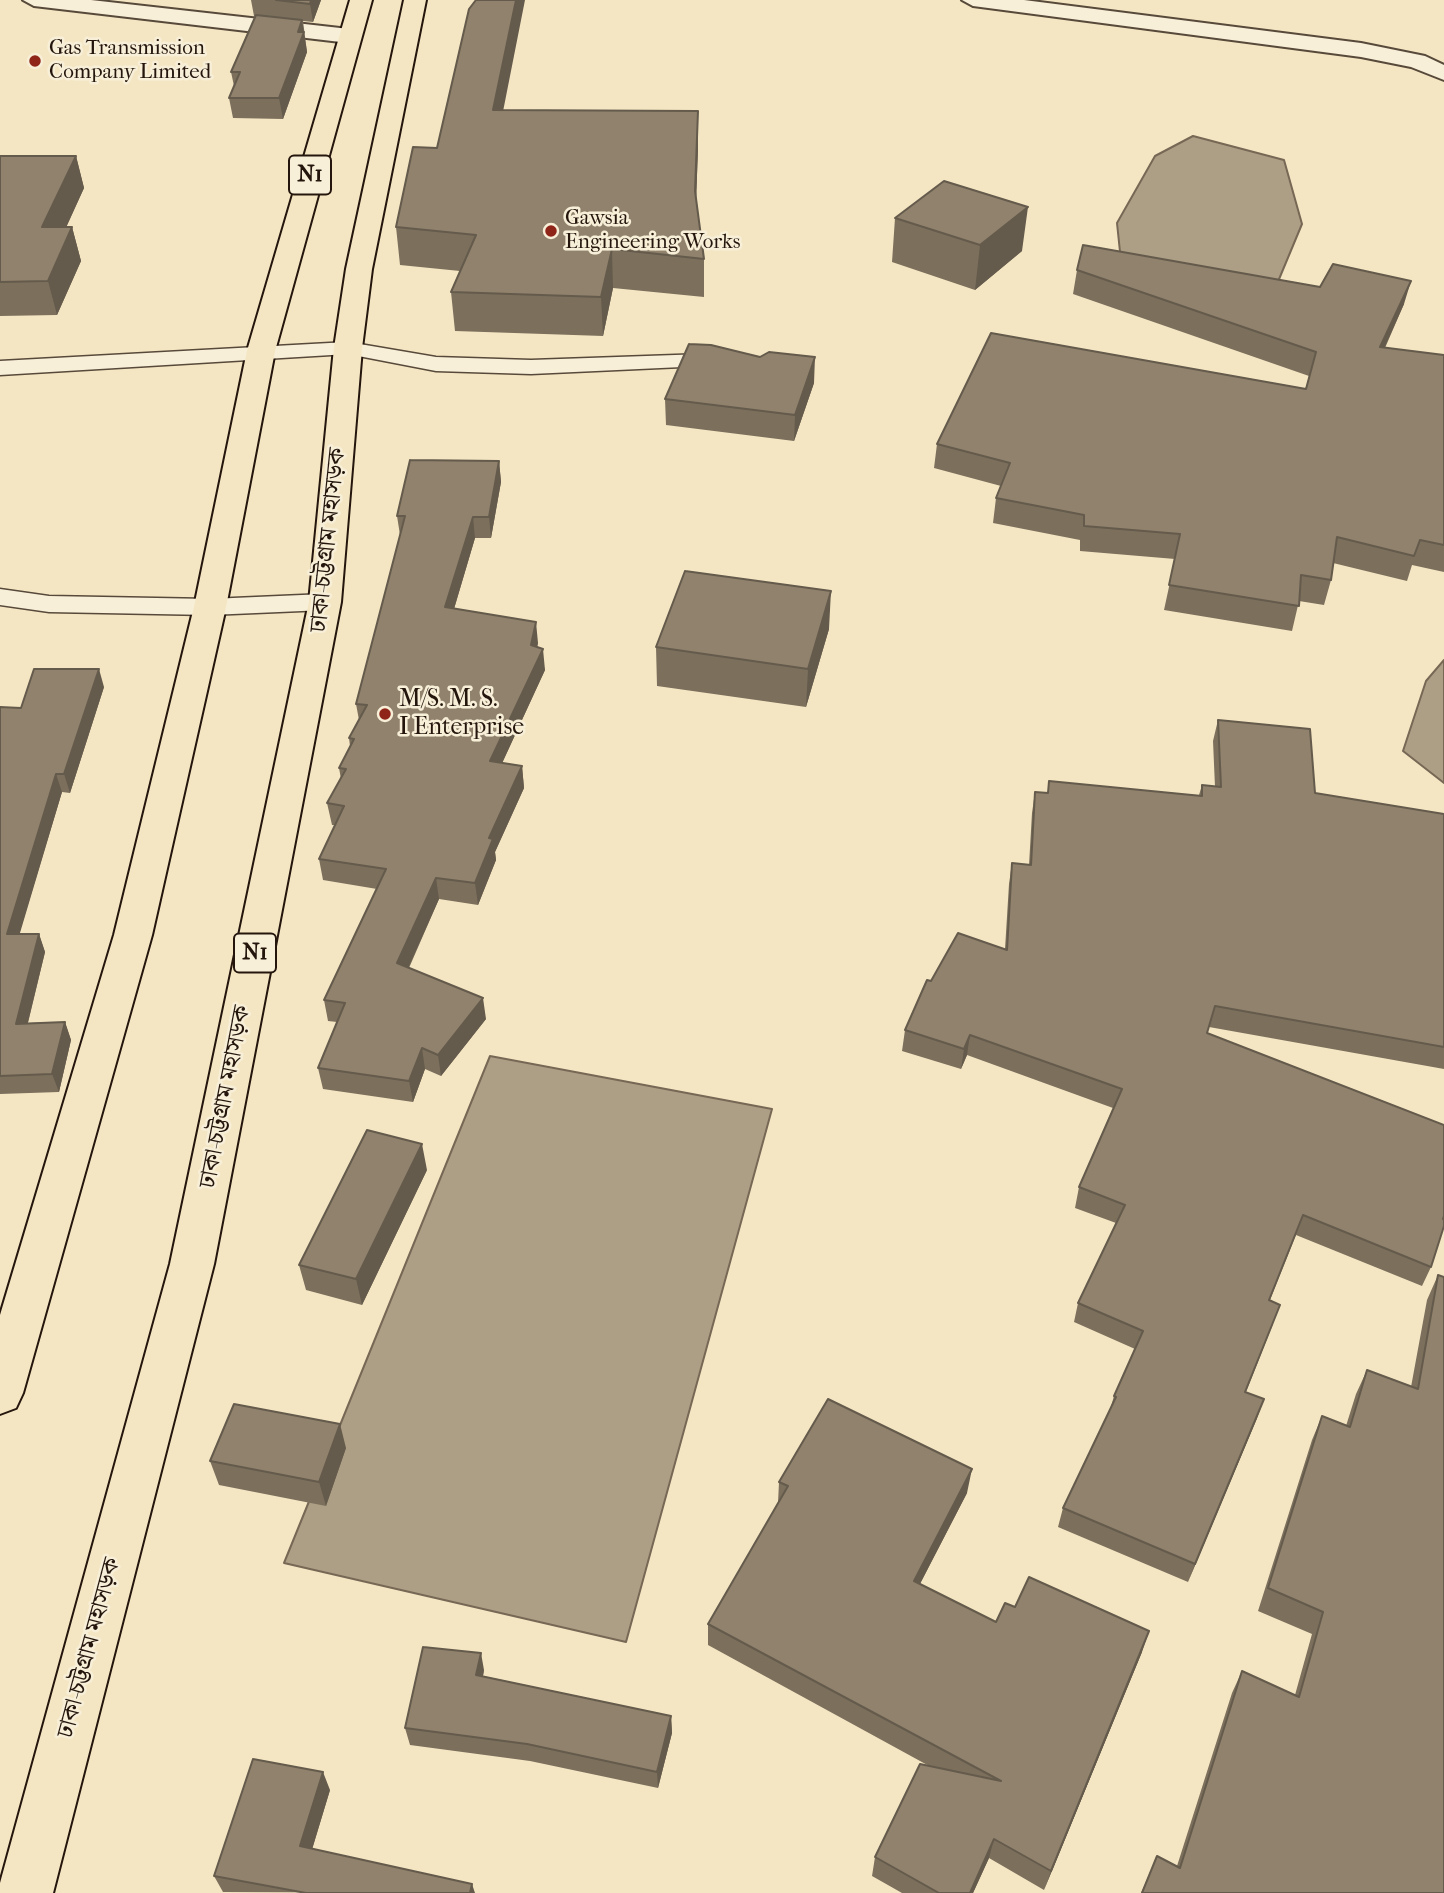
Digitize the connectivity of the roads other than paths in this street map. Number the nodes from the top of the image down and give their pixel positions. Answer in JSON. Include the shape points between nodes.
{"nodes":[{"id":1,"x":34,"y":0,"type":"edge"},
{"id":2,"x":361,"y":0,"type":"edge"},
{"id":3,"x":415,"y":0,"type":"edge"},
{"id":4,"x":973,"y":0,"type":"edge"},
{"id":5,"x":1117,"y":0,"type":"edge"},
{"id":6,"x":349,"y":36,"type":"junction"},
{"id":7,"x":1268,"y":37,"type":"junction"},
{"id":8,"x":1444,"y":73,"type":"edge"},
{"id":9,"x":348,"y":348,"type":"junction"},
{"id":10,"x":261,"y":351,"type":"junction"},
{"id":11,"x":0,"y":368,"type":"edge"},
{"id":12,"x":738,"y":368,"type":"edge"},
{"id":13,"x":0,"y":597,"type":"edge"},
{"id":14,"x":325,"y":602,"type":"junction"},
{"id":15,"x":210,"y":607,"type":"junction"},
{"id":16,"x":0,"y":1393,"type":"edge"},
{"id":17,"x":25,"y":1893,"type":"edge"}],
"edges":[{"from":1,"to":6,"type":"street"},
{"from":2,"to":6,"type":"highway","number":"N1"},
{"from":3,"to":9,"type":"highway","name":"ঢাকা-চট্টগ্রাম মহাসড়ক","number":"N1","via":[[359,269]]},
{"from":4,"to":7,"type":"street"},
{"from":5,"to":7,"type":"street"},
{"from":6,"to":10,"type":"highway","number":"N1"},
{"from":7,"to":8,"type":"street","via":[[1417,61]]},
{"from":9,"to":10,"type":"lane"},
{"from":9,"to":12,"type":"lane","via":[[436,364],[531,367],[704,360]]},
{"from":9,"to":14,"type":"highway","name":"ঢাকা-চট্টগ্রাম মহাসড়ক","number":"N1"},
{"from":10,"to":11,"type":"lane"},
{"from":10,"to":15,"type":"highway","number":"N1"},
{"from":13,"to":15,"type":"lane","via":[[49,604]]},
{"from":14,"to":15,"type":"lane"},
{"from":14,"to":17,"type":"highway","name":"ঢাকা-চট্টগ্রাম মহাসড়ক","number":"N1","via":[[192,1264]]},
{"from":15,"to":16,"type":"highway","number":"N1","via":[[133,935]]}]}
